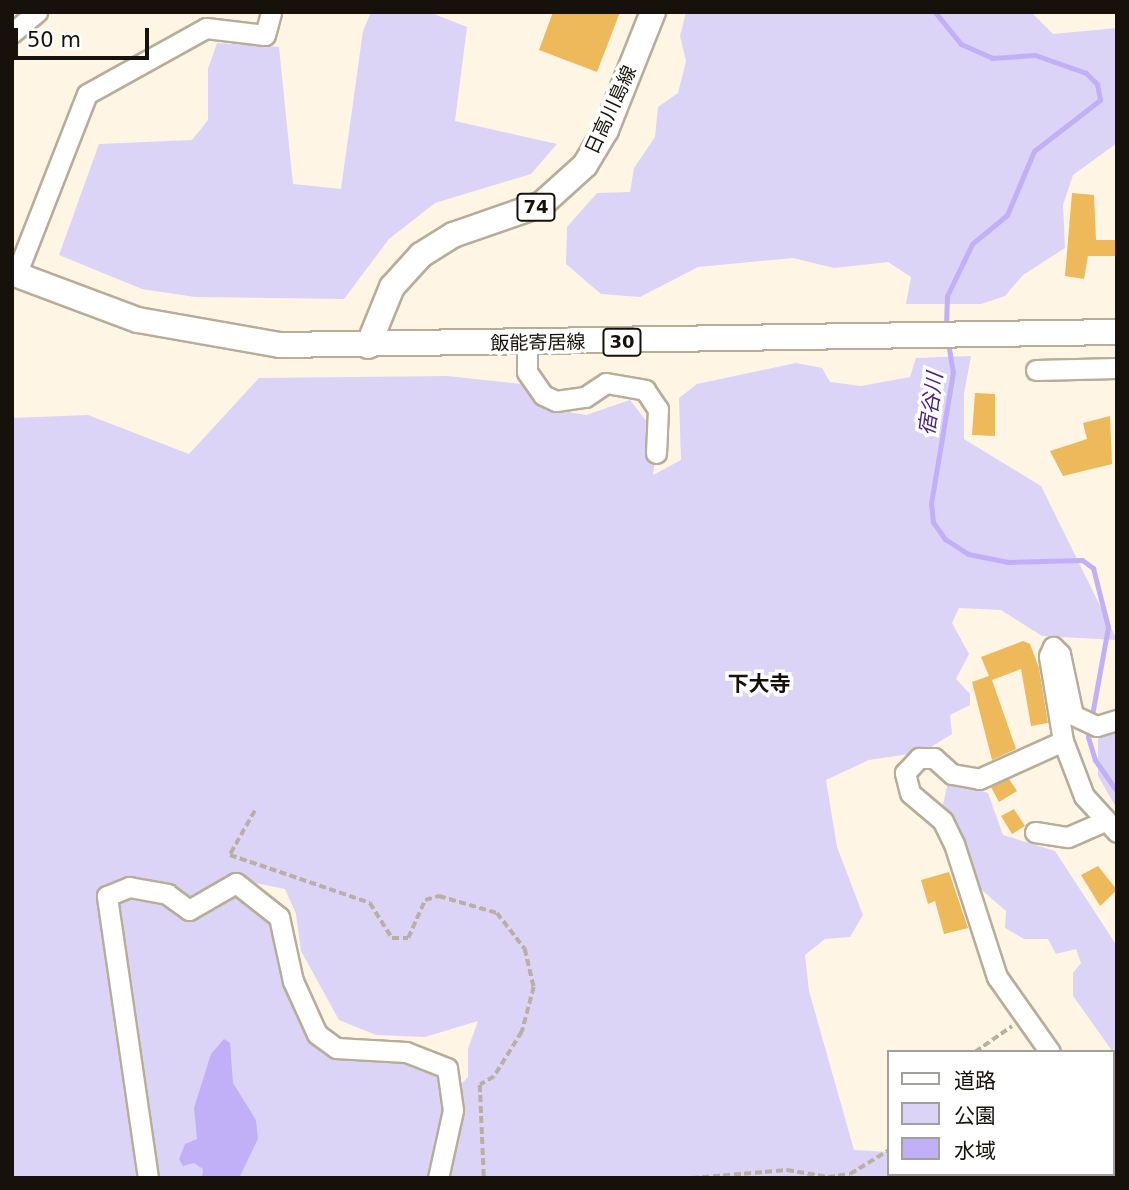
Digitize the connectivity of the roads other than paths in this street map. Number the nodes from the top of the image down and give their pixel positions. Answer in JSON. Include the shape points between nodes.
{"nodes":[{"id":1,"x":37,"y":12,"type":"edge"},
{"id":2,"x":271,"y":12,"type":"edge"},
{"id":3,"x":653,"y":12,"type":"edge"},
{"id":4,"x":12,"y":33,"type":"edge"},
{"id":5,"x":14,"y":274,"type":"edge"},
{"id":6,"x":1117,"y":332,"type":"edge"},
{"id":7,"x":527,"y":344,"type":"junction"},
{"id":8,"x":368,"y":346,"type":"junction"},
{"id":9,"x":1117,"y":368,"type":"edge"},
{"id":10,"x":1036,"y":370,"type":"dead end"},
{"id":11,"x":656,"y":453,"type":"dead end"},
{"id":12,"x":1117,"y":720,"type":"edge"},
{"id":13,"x":1063,"y":741,"type":"junction"},
{"id":14,"x":1111,"y":827,"type":"edge"},
{"id":15,"x":1035,"y":832,"type":"dead end"},
{"id":16,"x":1048,"y":1050,"type":"edge"},
{"id":17,"x":148,"y":1178,"type":"edge"},
{"id":18,"x":438,"y":1178,"type":"edge"}],
"edges":[{"from":1,"to":4,"type":"street"},
{"from":2,"to":5,"type":"street","via":[[265,35],[206,28],[87,94]]},
{"from":3,"to":8,"type":"main road","name":"日高川島線","number":"74","via":[[606,130],[585,165],[542,204],[453,235],[421,255],[393,287]]},
{"from":5,"to":8,"type":"main road","name":"飯能寄居線","number":"30","via":[[84,303],[188,332],[271,344]]},
{"from":6,"to":7,"type":"main road","name":"飯能寄居線","number":"30"},
{"from":7,"to":8,"type":"main road","name":"飯能寄居線","number":"30"},
{"from":7,"to":11,"type":"street","via":[[527,372],[533,385],[556,401],[585,397],[606,383],[645,390],[658,409]]},
{"from":9,"to":10,"type":"street"},
{"from":12,"to":13,"type":"street","via":[[1097,726],[1073,715],[1060,654],[1053,647],[1049,656]]},
{"from":13,"to":14,"type":"street","via":[[1084,796]]},
{"from":13,"to":16,"type":"street","via":[[979,779],[953,774],[934,758],[919,758],[905,773],[911,793],[943,821],[981,939],[1022,1019]]},
{"from":14,"to":15,"type":"street","via":[[1068,837]]},
{"from":17,"to":18,"type":"street","via":[[107,896],[129,887],[167,894],[189,910],[236,883],[279,917],[293,981],[317,1034],[337,1048],[406,1052],[447,1068],[453,1110]]}]}
